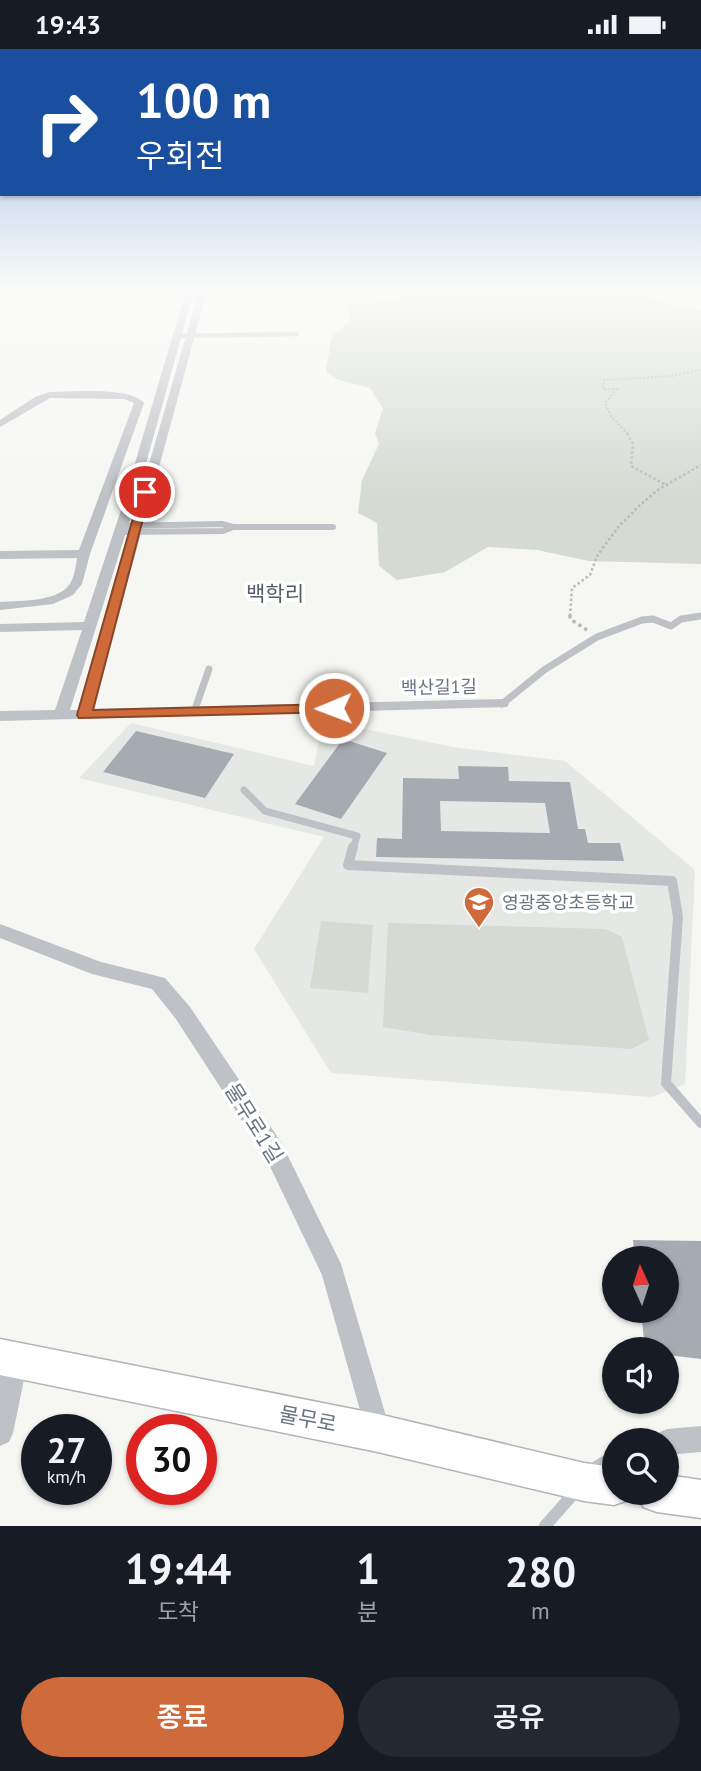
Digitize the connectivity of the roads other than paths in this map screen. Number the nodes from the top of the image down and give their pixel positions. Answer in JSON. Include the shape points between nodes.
{"nodes":[{"id":1,"x":172,"y":360,"type":"edge"},
{"id":2,"x":184,"y":360,"type":"edge"},
{"id":3,"x":0,"y":424,"type":"edge"},
{"id":4,"x":233,"y":527,"type":"junction"},
{"id":5,"x":333,"y":527,"type":"dead end"},
{"id":6,"x":127,"y":531,"type":"junction"},
{"id":7,"x":84,"y":554,"type":"junction"},
{"id":8,"x":0,"y":555,"type":"edge"},
{"id":9,"x":0,"y":606,"type":"edge"},
{"id":10,"x":701,"y":616,"type":"edge"},
{"id":11,"x":89,"y":627,"type":"junction"},
{"id":12,"x":0,"y":628,"type":"edge"},
{"id":13,"x":209,"y":669,"type":"dead end"},
{"id":14,"x":502,"y":704,"type":"joint"},
{"id":15,"x":194,"y":712,"type":"junction"},
{"id":16,"x":61,"y":715,"type":"junction"},
{"id":17,"x":84,"y":715,"type":"junction"},
{"id":18,"x":0,"y":716,"type":"edge"},
{"id":19,"x":244,"y":790,"type":"dead end"},
{"id":20,"x":0,"y":931,"type":"edge"},
{"id":21,"x":701,"y":1123,"type":"edge"},
{"id":22,"x":8,"y":1359,"type":"edge"},
{"id":23,"x":0,"y":1433,"type":"edge"},
{"id":24,"x":378,"y":1433,"type":"junction"},
{"id":25,"x":701,"y":1439,"type":"edge"},
{"id":26,"x":679,"y":1441,"type":"edge"},
{"id":27,"x":599,"y":1484,"type":"edge"},
{"id":28,"x":679,"y":1496,"type":"edge"},
{"id":29,"x":701,"y":1499,"type":"edge"},
{"id":30,"x":545,"y":1526,"type":"edge"}],
"edges":[{"from":1,"to":6,"type":"street"},
{"from":2,"to":6,"type":"street"},
{"from":3,"to":7,"type":"street","via":[[49,395],[124,396],[139,403]]},
{"from":4,"to":5,"type":"lane"},
{"from":4,"to":6,"type":"lane"},
{"from":4,"to":6,"type":"lane","via":[[205,535]]},
{"from":6,"to":11,"type":"street"},
{"from":6,"to":17,"type":"street"},
{"from":7,"to":8,"type":"street"},
{"from":7,"to":9,"type":"street","via":[[78,581],[69,592],[27,605]]},
{"from":10,"to":14,"type":"lane","via":[[671,626],[642,620],[597,637],[544,670]]},
{"from":11,"to":12,"type":"street"},
{"from":11,"to":16,"type":"street"},
{"from":13,"to":15,"type":"lane"},
{"from":14,"to":15,"type":"street","name":"백산길1길"},
{"from":15,"to":17,"type":"street","name":"백산길1길"},
{"from":16,"to":17,"type":"street","name":"백산길1길"},
{"from":16,"to":18,"type":"street","name":"백산길1길"},
{"from":19,"to":21,"type":"lane","via":[[265,811],[357,837],[348,865],[672,881],[678,917],[666,1083]]},
{"from":20,"to":24,"type":"street","name":"물무로1길","via":[[99,969],[158,982],[183,1013],[273,1149],[333,1272]]},
{"from":22,"to":23,"type":"street"},
{"from":22,"to":24,"type":"main road","name":"물무로"},
{"from":24,"to":27,"type":"main road","name":"물무로"},
{"from":25,"to":26,"type":"street"},
{"from":27,"to":30,"type":"lane"},
{"from":28,"to":29,"type":"main road"}]}
